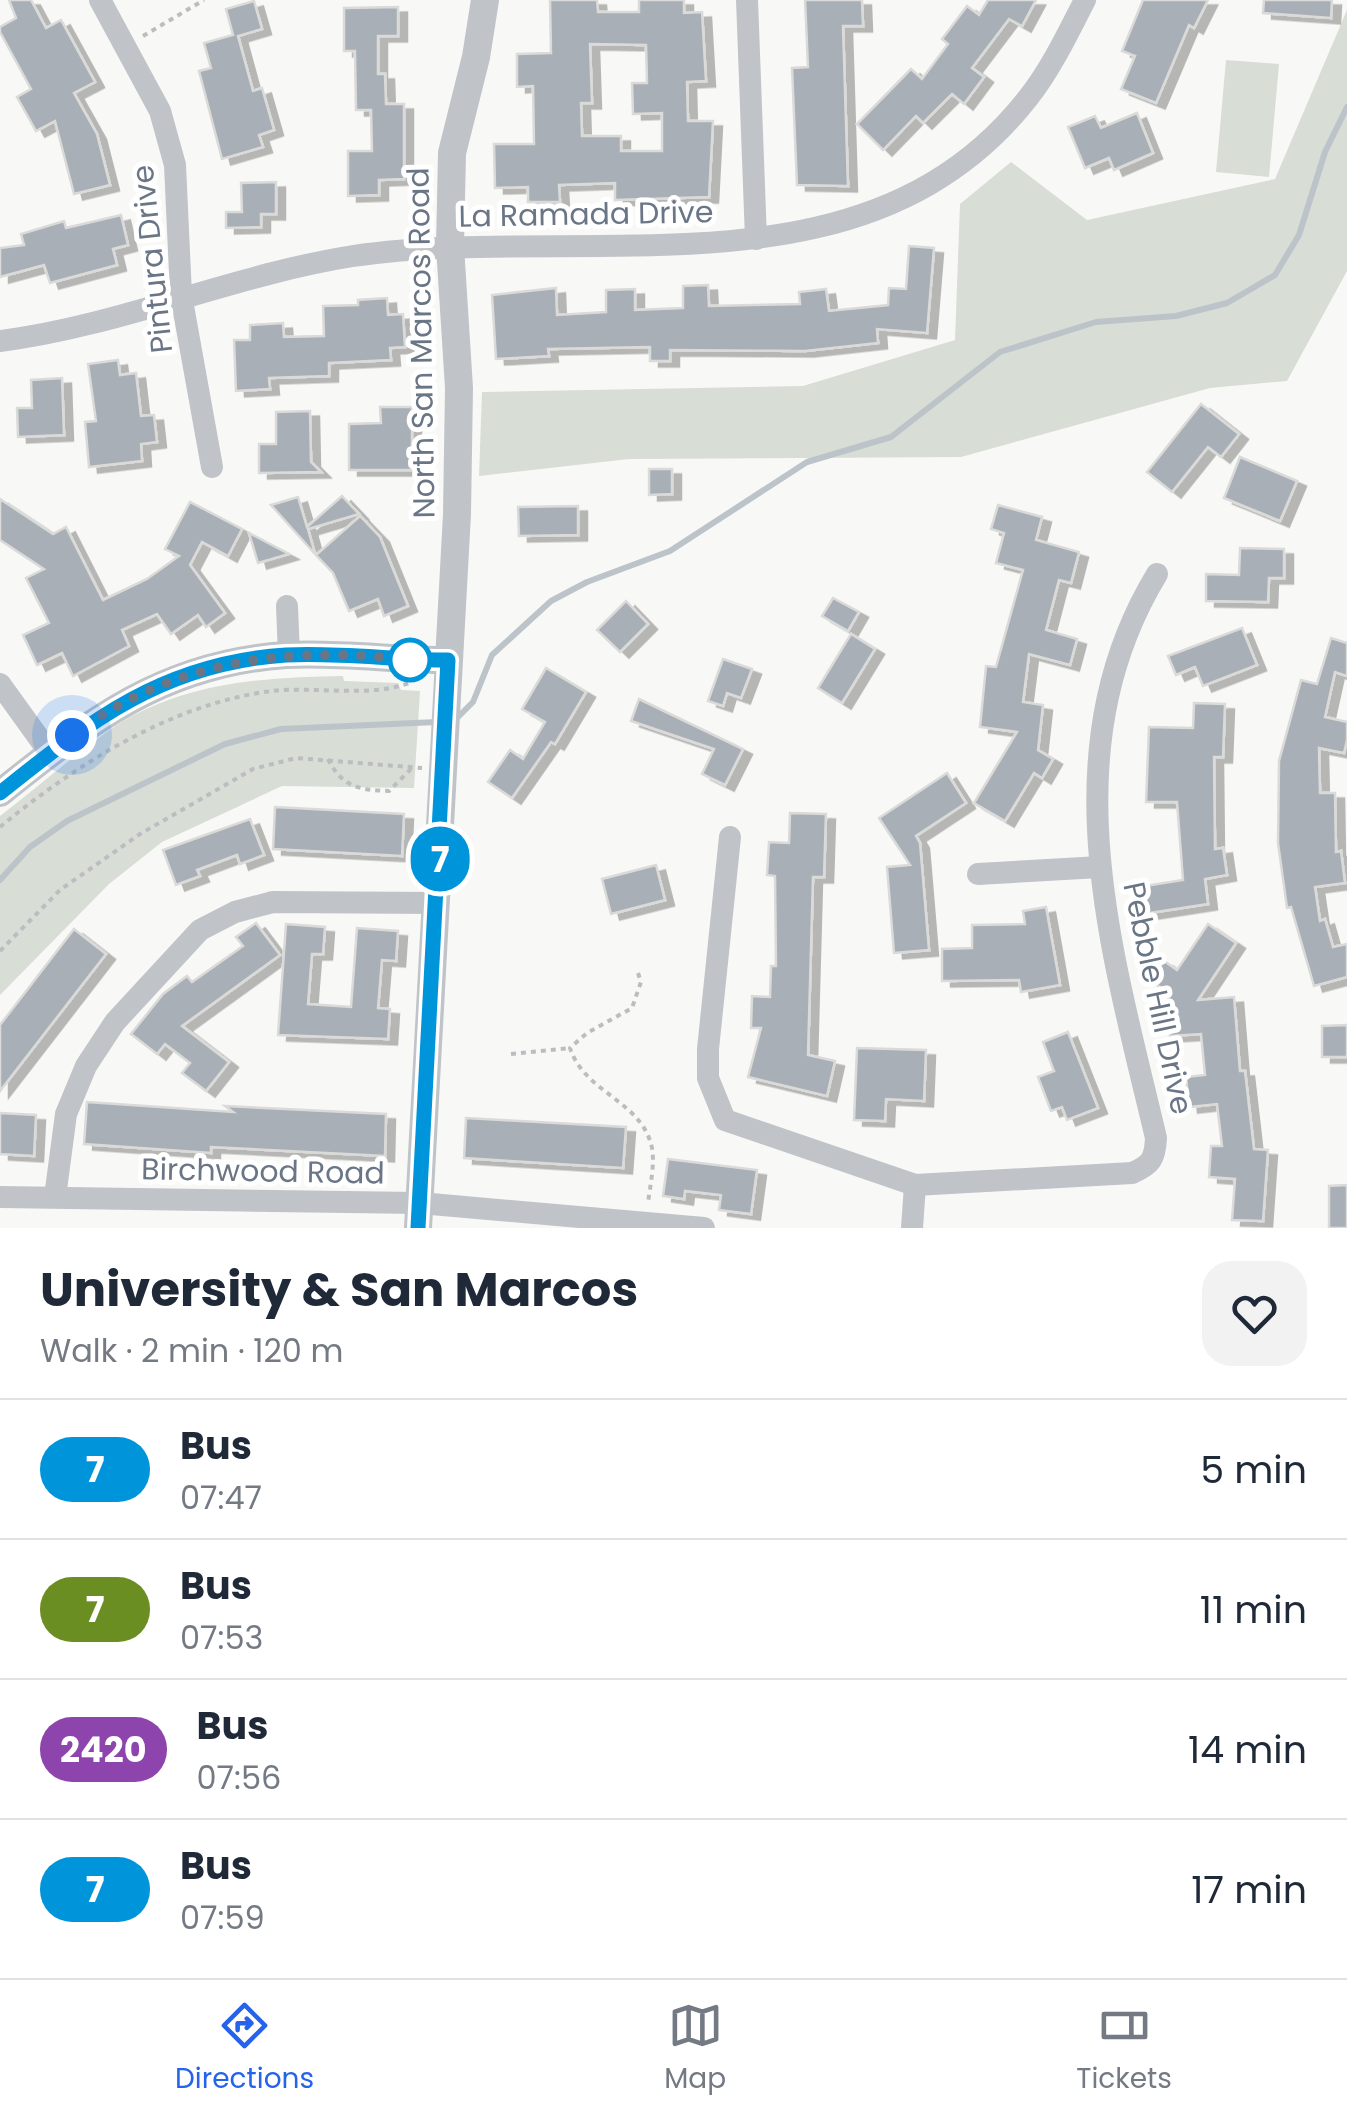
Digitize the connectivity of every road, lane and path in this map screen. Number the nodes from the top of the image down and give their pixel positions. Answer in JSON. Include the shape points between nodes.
{"nodes":[{"id":1,"x":100,"y":0,"type":"edge"},
{"id":2,"x":204,"y":0,"type":"edge"},
{"id":3,"x":485,"y":0,"type":"edge"},
{"id":4,"x":747,"y":0,"type":"edge"},
{"id":5,"x":1085,"y":0,"type":"edge"},
{"id":6,"x":127,"y":46,"type":"junction"},
{"id":7,"x":756,"y":240,"type":"junction"},
{"id":8,"x":450,"y":246,"type":"junction"},
{"id":9,"x":181,"y":295,"type":"junction"},
{"id":10,"x":0,"y":342,"type":"edge"},
{"id":11,"x":212,"y":466,"type":"dead end"},
{"id":12,"x":1157,"y":574,"type":"dead end"},
{"id":13,"x":288,"y":606,"type":"dead end"},
{"id":14,"x":289,"y":655,"type":"junction"},
{"id":15,"x":448,"y":660,"type":"junction"},
{"id":16,"x":418,"y":680,"type":"dead end"},
{"id":17,"x":0,"y":684,"type":"edge"},
{"id":18,"x":49,"y":752,"type":"junction"},
{"id":19,"x":328,"y":759,"type":"junction"},
{"id":20,"x":443,"y":760,"type":"junction"},
{"id":21,"x":413,"y":767,"type":"junction"},
{"id":22,"x":0,"y":793,"type":"edge"},
{"id":23,"x":0,"y":827,"type":"edge"},
{"id":24,"x":730,"y":837,"type":"dead end"},
{"id":25,"x":1100,"y":867,"type":"junction"},
{"id":26,"x":978,"y":874,"type":"dead end"},
{"id":27,"x":438,"y":902,"type":"junction"},
{"id":28,"x":0,"y":951,"type":"edge"},
{"id":29,"x":638,"y":973,"type":"dead end"},
{"id":30,"x":570,"y":1048,"type":"junction"},
{"id":31,"x":511,"y":1054,"type":"dead end"},
{"id":32,"x":915,"y":1185,"type":"junction"},
{"id":33,"x":0,"y":1198,"type":"edge"},
{"id":34,"x":55,"y":1198,"type":"junction"},
{"id":35,"x":419,"y":1216,"type":"edge"},
{"id":36,"x":647,"y":1223,"type":"junction"},
{"id":37,"x":704,"y":1228,"type":"edge"},
{"id":38,"x":912,"y":1228,"type":"edge"}],
"edges":[{"from":1,"to":6,"type":"street","name":"Pintura Drive"},
{"from":2,"to":6,"type":"path"},
{"from":3,"to":8,"type":"street","name":"North San Marcos Road","via":[[452,153]]},
{"from":4,"to":7,"type":"street"},
{"from":5,"to":7,"type":"street","name":"La Ramada Drive","via":[[1030,96],[956,168],[871,215]]},
{"from":6,"to":9,"type":"street","name":"Pintura Drive","via":[[160,111],[175,165]]},
{"from":7,"to":8,"type":"street","name":"La Ramada Drive"},
{"from":8,"to":9,"type":"street","name":"La Ramada Drive","via":[[354,256]]},
{"from":8,"to":15,"type":"street","name":"North San Marcos Road","via":[[460,388]]},
{"from":9,"to":10,"type":"street","name":"La Ramada Drive"},
{"from":9,"to":11,"type":"street","name":"Pintura Drive"},
{"from":12,"to":25,"type":"street","name":"Pebble Hill Drive","via":[[1116,659],[1099,730]]},
{"from":13,"to":14,"type":"street"},
{"from":14,"to":15,"type":"street"},
{"from":14,"to":18,"type":"street","via":[[197,670],[150,688]]},
{"from":15,"to":20,"type":"street","name":"North San Marcos Road"},
{"from":16,"to":23,"type":"path","via":[[398,687],[256,693],[205,707],[110,751]]},
{"from":17,"to":18,"type":"street"},
{"from":18,"to":22,"type":"street"},
{"from":19,"to":21,"type":"path"},
{"from":19,"to":21,"type":"path","via":[[337,778],[359,790],[389,790]]},
{"from":19,"to":28,"type":"path","via":[[253,768],[140,834],[60,890]]},
{"from":20,"to":21,"type":"path"},
{"from":20,"to":27,"type":"street","name":"North San Marcos Road"},
{"from":24,"to":32,"type":"street","via":[[708,1049],[708,1078],[725,1120]]},
{"from":25,"to":26,"type":"street"},
{"from":25,"to":32,"type":"street","name":"Pebble Hill Drive","via":[[1117,974],[1156,1138],[1155,1172]]},
{"from":27,"to":34,"type":"street","via":[[273,902],[200,930],[115,1022],[86,1066],[66,1114]]},
{"from":27,"to":35,"type":"street","name":"North San Marcos Road"},
{"from":29,"to":30,"type":"path","via":[[632,1008]]},
{"from":30,"to":31,"type":"path"},
{"from":30,"to":36,"type":"path","via":[[576,1067],[644,1124],[652,1152]]},
{"from":32,"to":38,"type":"street"},
{"from":33,"to":34,"type":"street","name":"Birchwood Road"},
{"from":34,"to":35,"type":"street","name":"Birchwood Road"},
{"from":35,"to":36,"type":"street","name":"Birchwood Road"},
{"from":36,"to":37,"type":"street","name":"Birchwood Road"}]}
